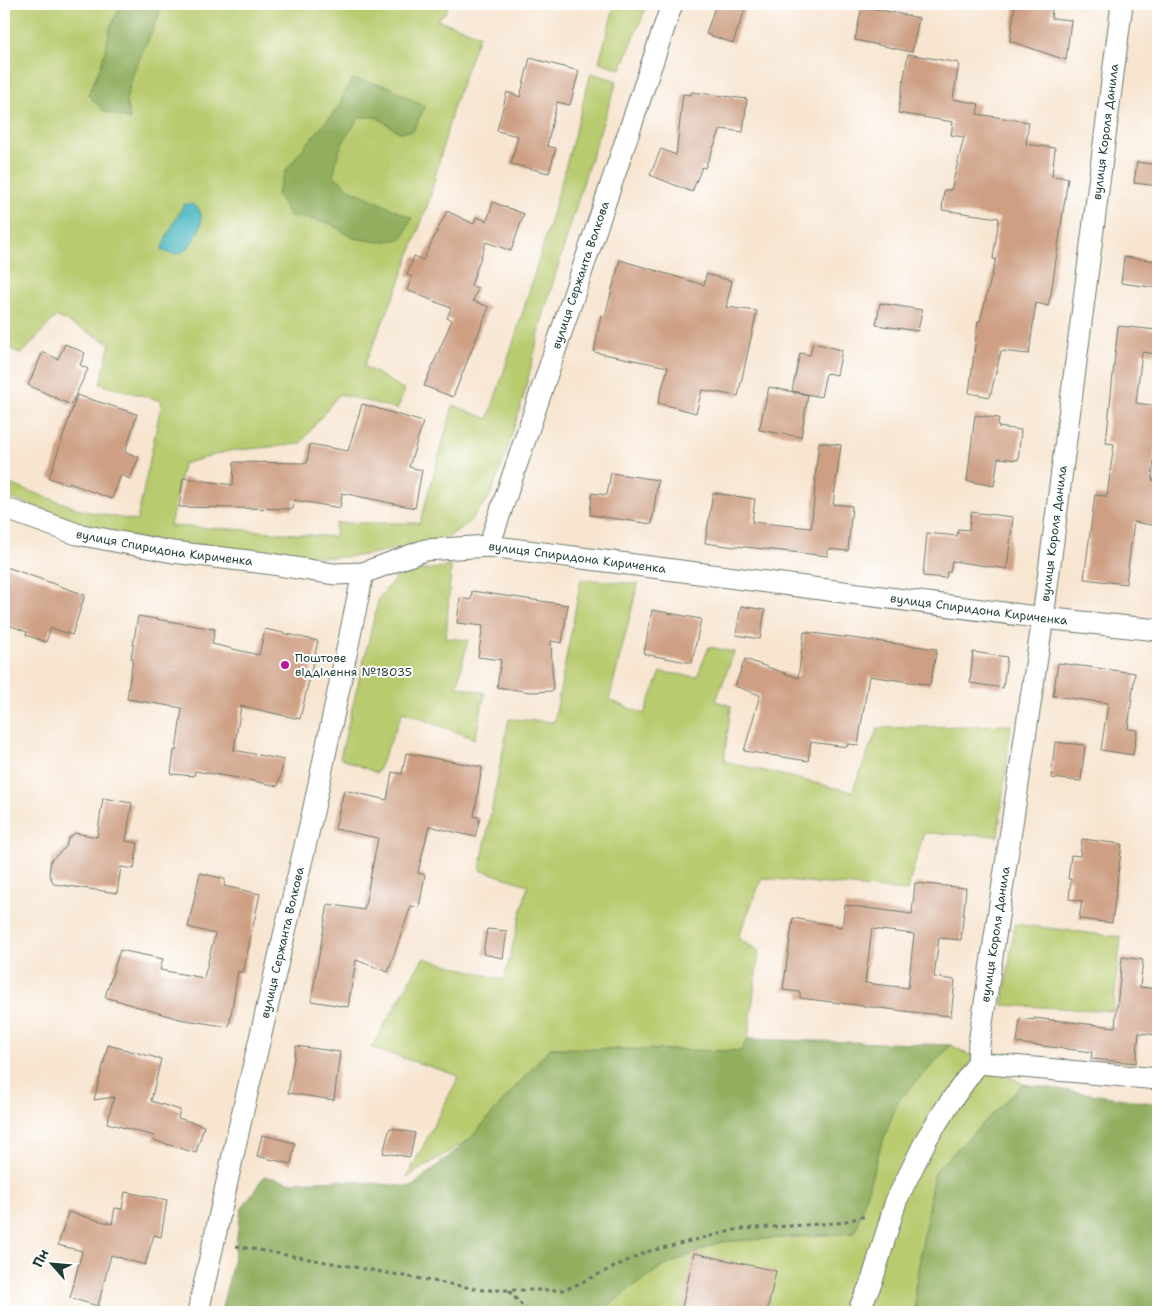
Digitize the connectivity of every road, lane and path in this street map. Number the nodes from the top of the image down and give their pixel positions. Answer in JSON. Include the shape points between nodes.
{"nodes":[{"id":1,"x":672,"y":4,"type":"edge"},
{"id":2,"x":1122,"y":4,"type":"edge"},
{"id":3,"x":4,"y":508,"type":"edge"},
{"id":4,"x":489,"y":546,"type":"junction"},
{"id":5,"x":363,"y":573,"type":"junction"},
{"id":6,"x":1043,"y":618,"type":"junction"},
{"id":7,"x":1158,"y":630,"type":"edge"},
{"id":8,"x":978,"y":1063,"type":"junction"},
{"id":9,"x":1158,"y":1079,"type":"edge"},
{"id":10,"x":894,"y":1210,"type":"junction"},
{"id":11,"x":214,"y":1242,"type":"junction"},
{"id":12,"x":509,"y":1290,"type":"junction"},
{"id":13,"x":198,"y":1312,"type":"edge"},
{"id":14,"x":528,"y":1312,"type":"edge"},
{"id":15,"x":858,"y":1312,"type":"edge"}],
"edges":[{"from":1,"to":4,"type":"street","name":"вулиця Сержанта Волкова"},
{"from":2,"to":6,"type":"street","name":"вулиця Короля Данила"},
{"from":3,"to":5,"type":"street","name":"вулиця Спиридона Кириченка","via":[[77,534],[172,552],[334,574]]},
{"from":4,"to":5,"type":"street","name":"вулиця Спиридона Кириченка","via":[[425,550]]},
{"from":4,"to":6,"type":"street","name":"вулиця Спиридона Кириченка"},
{"from":5,"to":11,"type":"street","name":"вулиця Сержанта Волкова"},
{"from":6,"to":7,"type":"street","name":"вулиця Спиридона Кириченка"},
{"from":6,"to":8,"type":"street","name":"вулиця Короля Данила"},
{"from":8,"to":9,"type":"street"},
{"from":8,"to":10,"type":"street","via":[[927,1138]]},
{"from":10,"to":12,"type":"path","via":[[838,1224],[739,1229],[646,1252],[565,1290]]},
{"from":10,"to":15,"type":"street","via":[[872,1282]]},
{"from":11,"to":12,"type":"path","via":[[483,1290]]},
{"from":11,"to":13,"type":"street","name":"вулиця Сержанта Волкова"},
{"from":12,"to":14,"type":"path"}]}
